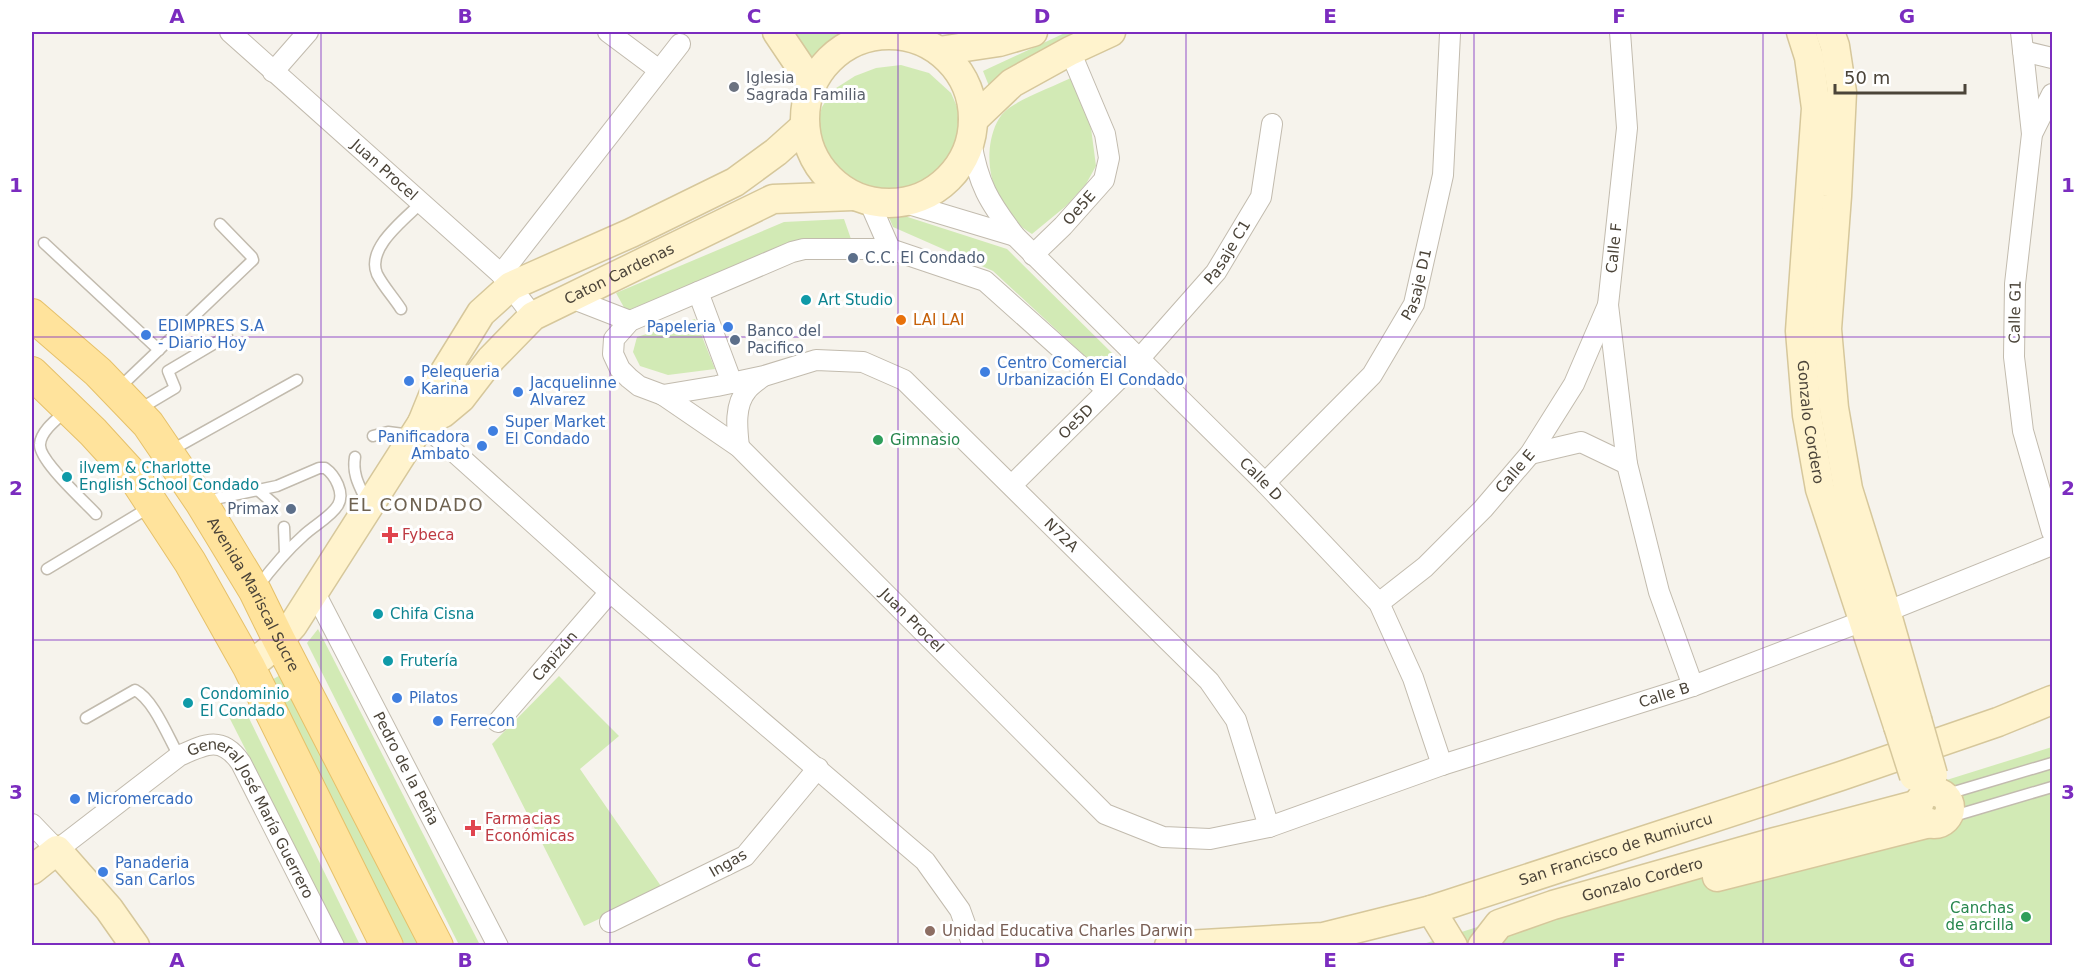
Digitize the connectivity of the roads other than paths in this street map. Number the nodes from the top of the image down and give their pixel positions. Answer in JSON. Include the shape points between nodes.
{"nodes":[{"id":1,"x":230,"y":32,"type":"edge"},
{"id":2,"x":308,"y":32,"type":"edge"},
{"id":3,"x":608,"y":32,"type":"edge"},
{"id":4,"x":777,"y":32,"type":"edge"},
{"id":5,"x":1033,"y":32,"type":"edge"},
{"id":6,"x":1111,"y":32,"type":"edge"},
{"id":7,"x":1620,"y":32,"type":"edge"},
{"id":8,"x":1801,"y":32,"type":"edge"},
{"id":9,"x":1830,"y":32,"type":"edge"},
{"id":10,"x":884,"y":33,"type":"edge"},
{"id":11,"x":1449,"y":34,"type":"dead end"},
{"id":12,"x":2022,"y":41,"type":"edge"},
{"id":13,"x":680,"y":44,"type":"dead end"},
{"id":14,"x":939,"y":51,"type":"junction"},
{"id":15,"x":1070,"y":51,"type":"junction"},
{"id":16,"x":2052,"y":57,"type":"edge"},
{"id":17,"x":659,"y":70,"type":"junction"},
{"id":18,"x":273,"y":72,"type":"junction"},
{"id":19,"x":812,"y":84,"type":"junction"},
{"id":20,"x":2052,"y":94,"type":"edge"},
{"id":21,"x":1272,"y":124,"type":"dead end"},
{"id":22,"x":805,"y":126,"type":"junction"},
{"id":23,"x":972,"y":131,"type":"junction"},
{"id":24,"x":2032,"y":134,"type":"junction"},
{"id":25,"x":712,"y":193,"type":"junction"},
{"id":26,"x":861,"y":199,"type":"junction"},
{"id":27,"x":421,"y":203,"type":"junction"},
{"id":28,"x":905,"y":203,"type":"junction"},
{"id":29,"x":727,"y":222,"type":"junction"},
{"id":30,"x":220,"y":224,"type":"dead end"},
{"id":31,"x":631,"y":233,"type":"junction"},
{"id":32,"x":1015,"y":236,"type":"junction"},
{"id":33,"x":44,"y":243,"type":"dead end"},
{"id":34,"x":890,"y":249,"type":"junction"},
{"id":35,"x":1033,"y":255,"type":"junction"},
{"id":36,"x":644,"y":262,"type":"junction"},
{"id":37,"x":506,"y":280,"type":"junction"},
{"id":38,"x":698,"y":292,"type":"junction"},
{"id":39,"x":571,"y":298,"type":"junction"},
{"id":40,"x":1608,"y":305,"type":"junction"},
{"id":41,"x":401,"y":309,"type":"dead end"},
{"id":42,"x":32,"y":315,"type":"edge"},
{"id":43,"x":533,"y":316,"type":"junction"},
{"id":44,"x":630,"y":321,"type":"junction"},
{"id":45,"x":227,"y":336,"type":"dead end"},
{"id":46,"x":159,"y":350,"type":"junction"},
{"id":47,"x":1140,"y":358,"type":"junction"},
{"id":48,"x":32,"y":373,"type":"edge"},
{"id":49,"x":764,"y":376,"type":"junction"},
{"id":50,"x":297,"y":380,"type":"dead end"},
{"id":51,"x":732,"y":383,"type":"junction"},
{"id":52,"x":1107,"y":390,"type":"junction"},
{"id":53,"x":663,"y":395,"type":"junction"},
{"id":54,"x":127,"y":401,"type":"junction"},
{"id":55,"x":69,"y":409,"type":"junction"},
{"id":56,"x":418,"y":429,"type":"junction"},
{"id":57,"x":373,"y":436,"type":"dead end"},
{"id":58,"x":739,"y":447,"type":"junction"},
{"id":59,"x":167,"y":452,"type":"junction"},
{"id":60,"x":1530,"y":454,"type":"junction"},
{"id":61,"x":355,"y":457,"type":"dead end"},
{"id":62,"x":1627,"y":464,"type":"junction"},
{"id":63,"x":1265,"y":483,"type":"junction"},
{"id":64,"x":1012,"y":485,"type":"junction"},
{"id":65,"x":259,"y":491,"type":"junction"},
{"id":66,"x":201,"y":502,"type":"junction"},
{"id":67,"x":274,"y":504,"type":"dead end"},
{"id":68,"x":369,"y":505,"type":"junction"},
{"id":69,"x":153,"y":506,"type":"junction"},
{"id":70,"x":96,"y":514,"type":"dead end"},
{"id":71,"x":285,"y":527,"type":"dead end"},
{"id":72,"x":2052,"y":532,"type":"edge"},
{"id":73,"x":2052,"y":544,"type":"edge"},
{"id":74,"x":285,"y":553,"type":"junction"},
{"id":75,"x":47,"y":569,"type":"dead end"},
{"id":76,"x":255,"y":591,"type":"junction"},
{"id":77,"x":314,"y":591,"type":"junction"},
{"id":78,"x":610,"y":592,"type":"junction"},
{"id":79,"x":1379,"y":603,"type":"junction"},
{"id":80,"x":1875,"y":616,"type":"junction"},
{"id":81,"x":279,"y":640,"type":"junction"},
{"id":82,"x":249,"y":667,"type":"junction"},
{"id":83,"x":1693,"y":686,"type":"junction"},
{"id":84,"x":2052,"y":700,"type":"edge"},
{"id":85,"x":86,"y":718,"type":"dead end"},
{"id":86,"x":498,"y":722,"type":"dead end"},
{"id":87,"x":179,"y":756,"type":"junction"},
{"id":88,"x":2052,"y":763,"type":"edge"},
{"id":89,"x":1442,"y":765,"type":"junction"},
{"id":90,"x":818,"y":768,"type":"junction"},
{"id":91,"x":2052,"y":787,"type":"edge"},
{"id":92,"x":1931,"y":798,"type":"junction"},
{"id":93,"x":32,"y":824,"type":"edge"},
{"id":94,"x":1269,"y":826,"type":"junction"},
{"id":95,"x":57,"y":850,"type":"junction"},
{"id":96,"x":1778,"y":852,"type":"junction"},
{"id":97,"x":32,"y":870,"type":"edge"},
{"id":98,"x":1420,"y":913,"type":"junction"},
{"id":99,"x":609,"y":922,"type":"dead end"},
{"id":100,"x":1319,"y":942,"type":"edge"},
{"id":101,"x":135,"y":945,"type":"edge"},
{"id":102,"x":334,"y":945,"type":"edge"},
{"id":103,"x":387,"y":945,"type":"edge"},
{"id":104,"x":437,"y":945,"type":"edge"},
{"id":105,"x":498,"y":945,"type":"edge"},
{"id":106,"x":973,"y":945,"type":"edge"},
{"id":107,"x":1169,"y":945,"type":"edge"},
{"id":108,"x":1433,"y":945,"type":"edge"},
{"id":109,"x":1453,"y":945,"type":"edge"},
{"id":110,"x":1482,"y":945,"type":"edge"},
{"id":111,"x":1499,"y":945,"type":"edge"}],
"edges":[{"from":1,"to":18,"type":"street","name":"Juan Procel"},
{"from":2,"to":18,"type":"street"},
{"from":3,"to":17,"type":"street"},
{"from":4,"to":19,"type":"street"},
{"from":5,"to":14,"type":"street","via":[[999,42]]},
{"from":6,"to":15,"type":"street"},
{"from":7,"to":40,"type":"street","name":"Calle F","via":[[1627,128]]},
{"from":8,"to":80,"type":"street","name":"Gonzalo Cordero","via":[[1809,57],[1816,108],[1800,331],[1807,415],[1820,489]]},
{"from":9,"to":80,"type":"street","name":"Gonzalo Cordero","via":[[1842,92],[1827,329],[1834,408]]},
{"from":10,"to":14,"type":"street","via":[[914,38]]},
{"from":10,"to":19,"type":"street","via":[[858,39],[834,54]]},
{"from":11,"to":63,"type":"street","name":"Pasaje D1","via":[[1443,175],[1414,304],[1372,375]]},
{"from":12,"to":16,"type":"street"},
{"from":12,"to":24,"type":"street"},
{"from":13,"to":17,"type":"street","name":"Caton Cardenas"},
{"from":14,"to":23,"type":"street","via":[[958,70],[970,94]]},
{"from":15,"to":23,"type":"street","via":[[1012,83]]},
{"from":15,"to":35,"type":"street","name":"Oe5E","via":[[1105,134],[1108,158],[1104,180]]},
{"from":17,"to":37,"type":"street","name":"Caton Cardenas"},
{"from":18,"to":27,"type":"street","name":"Juan Procel"},
{"from":19,"to":22,"type":"street"},
{"from":20,"to":24,"type":"street","name":"Calle G1"},
{"from":21,"to":47,"type":"street","name":"Pasaje C1","via":[[1261,197],[1216,272]]},
{"from":22,"to":25,"type":"street","name":"Caton Cardenas","via":[[735,182]]},
{"from":22,"to":26,"type":"street","via":[[817,164],[833,183]]},
{"from":23,"to":28,"type":"street","via":[[957,170],[934,191]]},
{"from":23,"to":32,"type":"street","name":"Calle D","via":[[975,166],[982,188]]},
{"from":24,"to":72,"type":"street","name":"Calle G1","via":[[2015,284],[2014,357],[2023,431]]},
{"from":25,"to":29,"type":"street"},
{"from":25,"to":31,"type":"street","name":"Caton Cardenas"},
{"from":26,"to":28,"type":"street"},
{"from":26,"to":29,"type":"street","name":"Caton Cardenas","via":[[773,199]]},
{"from":26,"to":34,"type":"street"},
{"from":27,"to":37,"type":"street","name":"Juan Procel"},
{"from":27,"to":41,"type":"lane","via":[[378,248],[374,259],[378,274]]},
{"from":28,"to":32,"type":"street","name":"Calle D"},
{"from":29,"to":36,"type":"street","name":"Caton Cardenas"},
{"from":30,"to":46,"type":"lane","via":[[253,260]]},
{"from":31,"to":36,"type":"street"},
{"from":31,"to":37,"type":"street","name":"Caton Cardenas"},
{"from":32,"to":35,"type":"street","name":"Calle D"},
{"from":33,"to":46,"type":"lane"},
{"from":34,"to":38,"type":"street","via":[[804,249]]},
{"from":34,"to":52,"type":"street","via":[[985,281]]},
{"from":35,"to":47,"type":"street","name":"Calle D"},
{"from":36,"to":39,"type":"street","name":"Caton Cardenas"},
{"from":37,"to":43,"type":"street","name":"Juan Procel"},
{"from":37,"to":56,"type":"street","name":"Caton Cardenas","via":[[439,381]]},
{"from":38,"to":44,"type":"street"},
{"from":38,"to":51,"type":"street"},
{"from":39,"to":43,"type":"street","name":"Caton Cardenas"},
{"from":39,"to":44,"type":"street"},
{"from":40,"to":60,"type":"street","name":"Calle E","via":[[1574,384]]},
{"from":40,"to":62,"type":"street","name":"Calle F"},
{"from":42,"to":54,"type":"main road","name":"Avenida Mariscal Sucre"},
{"from":43,"to":56,"type":"street","name":"Caton Cardenas","via":[[491,359],[461,398]]},
{"from":44,"to":53,"type":"street","name":"Juan Procel","via":[[614,339],[613,354],[620,369],[639,386]]},
{"from":45,"to":54,"type":"lane","via":[[168,371],[175,388]]},
{"from":46,"to":54,"type":"lane"},
{"from":47,"to":52,"type":"street","name":"Oe5D"},
{"from":47,"to":63,"type":"street","name":"Calle D"},
{"from":48,"to":55,"type":"main road"},
{"from":49,"to":51,"type":"street","name":"N72A"},
{"from":49,"to":58,"type":"street","name":"N72A","via":[[745,391],[739,408]]},
{"from":49,"to":64,"type":"street","name":"N72A","via":[[816,360],[863,362],[904,380]]},
{"from":50,"to":59,"type":"lane"},
{"from":51,"to":53,"type":"street","name":"N72A"},
{"from":52,"to":64,"type":"street","name":"Oe5D"},
{"from":53,"to":58,"type":"street","name":"Juan Procel"},
{"from":54,"to":59,"type":"main road","name":"Avenida Mariscal Sucre"},
{"from":55,"to":69,"type":"main road","via":[[135,478]]},
{"from":55,"to":70,"type":"lane","via":[[53,422],[39,446],[54,470]]},
{"from":56,"to":57,"type":"lane"},
{"from":56,"to":68,"type":"street","name":"Caton Cardenas"},
{"from":56,"to":78,"type":"street"},
{"from":58,"to":94,"type":"street","name":"Juan Procel","via":[[1105,814],[1163,837],[1210,839]]},
{"from":59,"to":66,"type":"main road","name":"Avenida Mariscal Sucre"},
{"from":60,"to":62,"type":"street","via":[[1581,442]]},
{"from":60,"to":79,"type":"street","name":"Calle E","via":[[1483,509],[1425,567]]},
{"from":61,"to":68,"type":"lane","via":[[356,479]]},
{"from":62,"to":83,"type":"street","name":"Calle F","via":[[1659,592]]},
{"from":63,"to":79,"type":"street","name":"Calle D"},
{"from":64,"to":94,"type":"street","name":"N72A","via":[[1209,681],[1236,720]]},
{"from":65,"to":66,"type":"lane"},
{"from":65,"to":67,"type":"lane"},
{"from":65,"to":74,"type":"lane","via":[[319,468],[328,470],[340,491],[337,507]]},
{"from":66,"to":76,"type":"main road","name":"Avenida Mariscal Sucre"},
{"from":68,"to":77,"type":"street","name":"Caton Cardenas"},
{"from":69,"to":75,"type":"lane"},
{"from":69,"to":82,"type":"main road","via":[[190,562]]},
{"from":71,"to":74,"type":"lane"},
{"from":73,"to":80,"type":"street","name":"Calle B"},
{"from":74,"to":76,"type":"lane"},
{"from":76,"to":81,"type":"main road","name":"Avenida Mariscal Sucre"},
{"from":77,"to":81,"type":"street","name":"Caton Cardenas"},
{"from":77,"to":105,"type":"street","name":"Pedro de la Peña"},
{"from":78,"to":86,"type":"street","name":"Capizún"},
{"from":78,"to":90,"type":"street"},
{"from":79,"to":89,"type":"street","name":"Calle D","via":[[1413,678]]},
{"from":80,"to":83,"type":"street","name":"Calle B"},
{"from":80,"to":92,"type":"street","name":"Gonzalo Cordero","bridge":true},
{"from":81,"to":82,"type":"street","name":"Caton Cardenas"},
{"from":81,"to":104,"type":"main road","name":"Avenida Mariscal Sucre"},
{"from":82,"to":103,"type":"main road"},
{"from":83,"to":89,"type":"street","name":"Calle B"},
{"from":84,"to":98,"type":"street","name":"San Francisco de Rumiurcu","via":[[1841,776]]},
{"from":85,"to":87,"type":"lane","via":[[135,690],[150,704]]},
{"from":87,"to":95,"type":"street","name":"General José María Guerrero"},
{"from":87,"to":102,"type":"street","name":"General José María Guerrero","via":[[211,744],[234,752]]},
{"from":88,"to":92,"type":"lane"},
{"from":89,"to":94,"type":"street","name":"Calle B"},
{"from":90,"to":99,"type":"street","name":"Ingas","via":[[745,856]]},
{"from":90,"to":106,"type":"street","via":[[925,861],[960,910]]},
{"from":91,"to":92,"type":"lane"},
{"from":92,"to":96,"type":"street","name":"Gonzalo Cordero"},
{"from":93,"to":95,"type":"street"},
{"from":95,"to":97,"type":"street","name":"General José María Guerrero"},
{"from":95,"to":101,"type":"street"},
{"from":96,"to":110,"type":"street","name":"Gonzalo Cordero","via":[[1553,905],[1499,924]]},
{"from":96,"to":111,"type":"street","name":"Gonzalo Cordero","via":[[1518,926],[1507,932]]},
{"from":98,"to":100,"type":"street","name":"San Francisco de Rumiurcu"},
{"from":98,"to":108,"type":"street"},
{"from":98,"to":109,"type":"street"},
{"from":100,"to":107,"type":"street","name":"San Francisco de Rumiurcu"}]}
